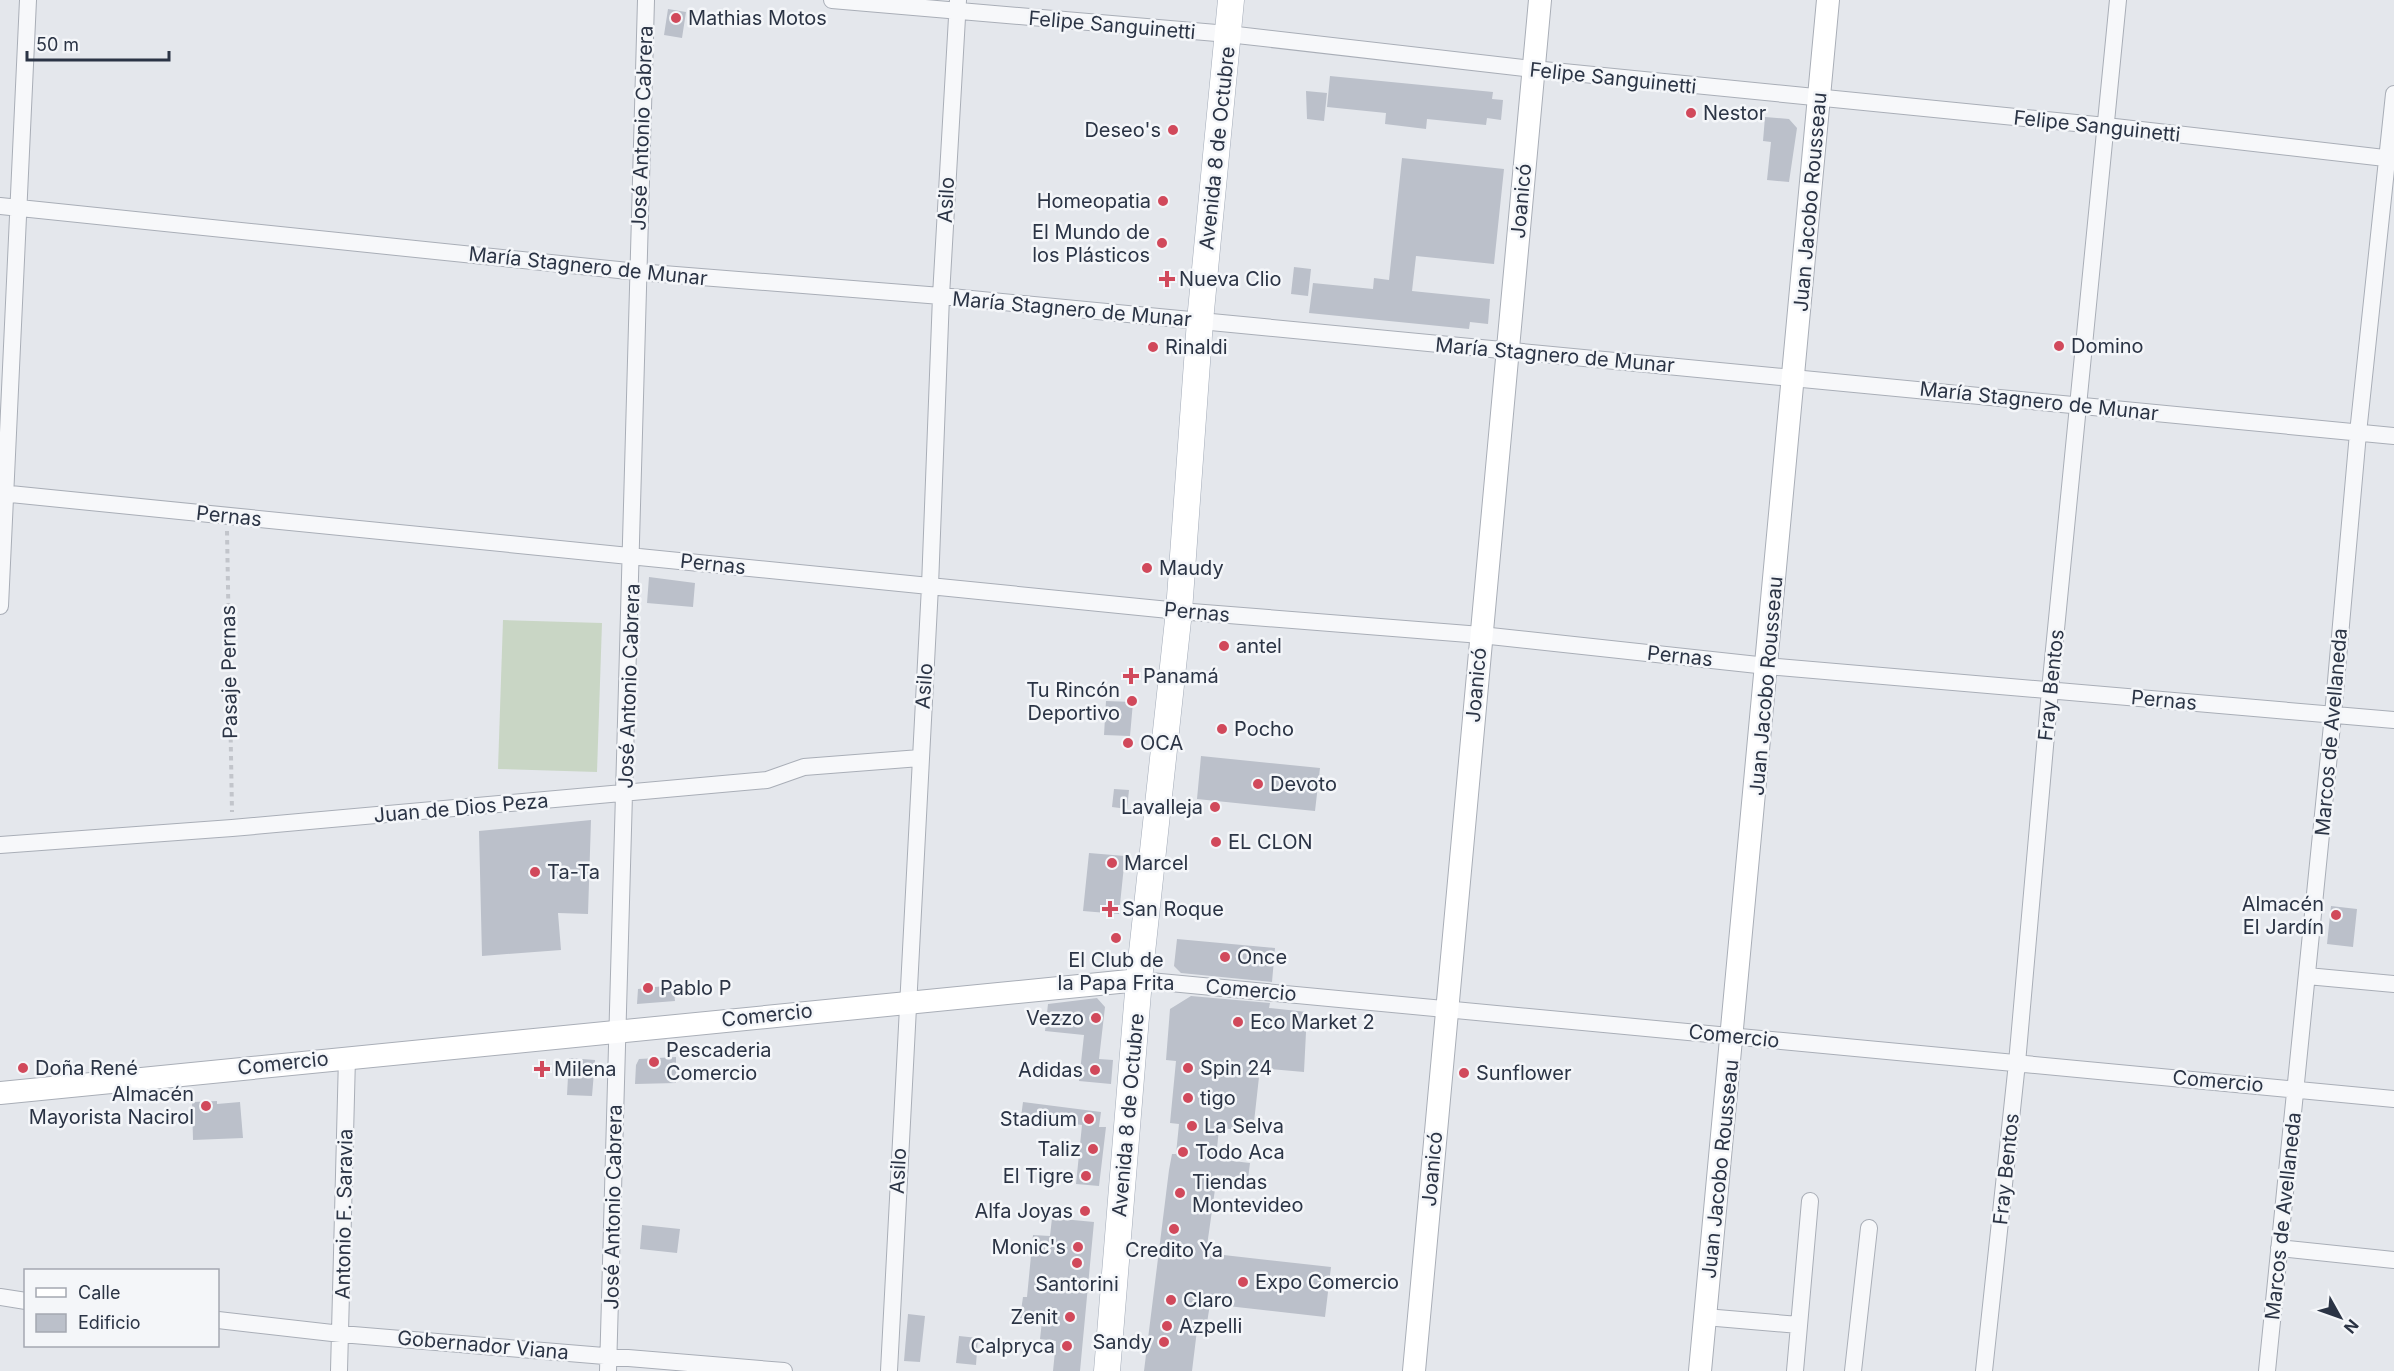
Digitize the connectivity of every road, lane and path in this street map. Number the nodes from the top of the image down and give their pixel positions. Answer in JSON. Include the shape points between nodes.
{"nodes":[{"id":1,"x":28,"y":0,"type":"edge"},
{"id":2,"x":645,"y":0,"type":"edge"},
{"id":3,"x":832,"y":0,"type":"edge"},
{"id":4,"x":1231,"y":0,"type":"edge"},
{"id":5,"x":1540,"y":0,"type":"edge"},
{"id":6,"x":1828,"y":0,"type":"edge"},
{"id":7,"x":2118,"y":0,"type":"edge"},
{"id":8,"x":958,"y":6,"type":"edge"},
{"id":9,"x":1228,"y":34,"type":"junction"},
{"id":10,"x":1533,"y":69,"type":"junction"},
{"id":11,"x":2394,"y":94,"type":"edge"},
{"id":12,"x":1820,"y":100,"type":"junction"},
{"id":13,"x":2106,"y":126,"type":"junction"},
{"id":14,"x":2391,"y":158,"type":"edge"},
{"id":15,"x":0,"y":206,"type":"edge"},
{"id":16,"x":19,"y":208,"type":"junction"},
{"id":17,"x":638,"y":272,"type":"junction"},
{"id":18,"x":941,"y":297,"type":"junction"},
{"id":19,"x":1200,"y":321,"type":"junction"},
{"id":20,"x":1507,"y":350,"type":"junction"},
{"id":21,"x":1795,"y":378,"type":"junction"},
{"id":22,"x":2080,"y":404,"type":"junction"},
{"id":23,"x":2358,"y":433,"type":"junction"},
{"id":24,"x":2394,"y":436,"type":"edge"},
{"id":25,"x":3,"y":493,"type":"edge"},
{"id":26,"x":227,"y":515,"type":"junction"},
{"id":27,"x":632,"y":556,"type":"junction"},
{"id":28,"x":930,"y":586,"type":"junction"},
{"id":29,"x":0,"y":606,"type":"edge"},
{"id":30,"x":1179,"y":611,"type":"junction"},
{"id":31,"x":1481,"y":634,"type":"junction"},
{"id":32,"x":1767,"y":666,"type":"junction"},
{"id":33,"x":2050,"y":690,"type":"junction"},
{"id":34,"x":2333,"y":715,"type":"junction"},
{"id":35,"x":2394,"y":720,"type":"edge"},
{"id":36,"x":920,"y":758,"type":"junction"},
{"id":37,"x":626,"y":793,"type":"junction"},
{"id":38,"x":232,"y":828,"type":"junction"},
{"id":39,"x":0,"y":845,"type":"edge"},
{"id":40,"x":2307,"y":976,"type":"junction"},
{"id":41,"x":1139,"y":980,"type":"junction"},
{"id":42,"x":2394,"y":984,"type":"edge"},
{"id":43,"x":907,"y":1001,"type":"junction"},
{"id":44,"x":1446,"y":1008,"type":"junction"},
{"id":45,"x":617,"y":1030,"type":"junction"},
{"id":46,"x":1733,"y":1035,"type":"junction"},
{"id":47,"x":347,"y":1057,"type":"junction"},
{"id":48,"x":2017,"y":1063,"type":"junction"},
{"id":49,"x":2296,"y":1088,"type":"junction"},
{"id":50,"x":0,"y":1093,"type":"edge"},
{"id":51,"x":2394,"y":1099,"type":"edge"},
{"id":52,"x":1810,"y":1201,"type":"dead end"},
{"id":53,"x":1869,"y":1228,"type":"dead end"},
{"id":54,"x":2279,"y":1248,"type":"junction"},
{"id":55,"x":2394,"y":1260,"type":"edge"},
{"id":56,"x":0,"y":1297,"type":"edge"},
{"id":57,"x":24,"y":1301,"type":"edge"},
{"id":58,"x":1705,"y":1317,"type":"junction"},
{"id":59,"x":219,"y":1320,"type":"edge"},
{"id":60,"x":1799,"y":1324,"type":"junction"},
{"id":61,"x":341,"y":1334,"type":"junction"},
{"id":62,"x":609,"y":1363,"type":"edge"},
{"id":63,"x":339,"y":1371,"type":"edge"},
{"id":64,"x":784,"y":1371,"type":"edge"},
{"id":65,"x":889,"y":1371,"type":"edge"},
{"id":66,"x":1107,"y":1371,"type":"edge"},
{"id":67,"x":1414,"y":1371,"type":"edge"},
{"id":68,"x":1700,"y":1371,"type":"edge"},
{"id":69,"x":1795,"y":1371,"type":"edge"},
{"id":70,"x":1854,"y":1371,"type":"edge"},
{"id":71,"x":1984,"y":1371,"type":"edge"},
{"id":72,"x":2267,"y":1371,"type":"edge"}],
"edges":[{"from":1,"to":16,"type":"street"},
{"from":2,"to":17,"type":"street","name":"José Antonio Cabrera"},
{"from":3,"to":8,"type":"street","name":"Felipe Sanguinetti"},
{"from":4,"to":9,"type":"main road","name":"Avenida 8 de Octubre"},
{"from":5,"to":10,"type":"street","name":"Joanicó"},
{"from":6,"to":12,"type":"street","name":"Juan Jacobo Rousseau"},
{"from":7,"to":13,"type":"street","name":"Fray Bentos"},
{"from":8,"to":9,"type":"street","name":"Felipe Sanguinetti"},
{"from":8,"to":18,"type":"street","name":"Asilo"},
{"from":9,"to":10,"type":"street","name":"Felipe Sanguinetti"},
{"from":9,"to":19,"type":"main road","name":"Avenida 8 de Octubre"},
{"from":10,"to":12,"type":"street","name":"Felipe Sanguinetti"},
{"from":10,"to":20,"type":"street","name":"Joanicó"},
{"from":11,"to":14,"type":"street","name":"Marcos de Avellaneda"},
{"from":12,"to":13,"type":"street","name":"Felipe Sanguinetti"},
{"from":12,"to":21,"type":"street","name":"Juan Jacobo Rousseau"},
{"from":13,"to":14,"type":"street","name":"Felipe Sanguinetti"},
{"from":13,"to":22,"type":"street","name":"Fray Bentos"},
{"from":14,"to":23,"type":"street","name":"Marcos de Avellaneda"},
{"from":15,"to":16,"type":"street","name":"María Stagnero de Munar"},
{"from":16,"to":17,"type":"street","name":"María Stagnero de Munar"},
{"from":16,"to":25,"type":"street"},
{"from":17,"to":18,"type":"street","name":"María Stagnero de Munar"},
{"from":17,"to":27,"type":"street","name":"José Antonio Cabrera"},
{"from":18,"to":19,"type":"street","name":"María Stagnero de Munar"},
{"from":18,"to":28,"type":"street","name":"Asilo"},
{"from":19,"to":20,"type":"street","name":"María Stagnero de Munar"},
{"from":19,"to":30,"type":"main road","name":"Avenida 8 de Octubre"},
{"from":20,"to":21,"type":"street","name":"María Stagnero de Munar"},
{"from":20,"to":31,"type":"street","name":"Joanicó"},
{"from":21,"to":22,"type":"street","name":"María Stagnero de Munar"},
{"from":21,"to":32,"type":"street","name":"Juan Jacobo Rousseau"},
{"from":22,"to":23,"type":"street","name":"María Stagnero de Munar"},
{"from":22,"to":33,"type":"street","name":"Fray Bentos"},
{"from":23,"to":24,"type":"street","name":"María Stagnero de Munar"},
{"from":23,"to":34,"type":"street","name":"Marcos de Avellaneda"},
{"from":25,"to":26,"type":"street","name":"Pernas"},
{"from":25,"to":29,"type":"street"},
{"from":26,"to":27,"type":"street","name":"Pernas"},
{"from":26,"to":38,"type":"path","name":"Pasaje Pernas"},
{"from":27,"to":28,"type":"street","name":"Pernas"},
{"from":27,"to":37,"type":"street","name":"José Antonio Cabrera"},
{"from":28,"to":30,"type":"street","name":"Pernas"},
{"from":28,"to":36,"type":"street","name":"Asilo"},
{"from":30,"to":31,"type":"street","name":"Pernas"},
{"from":30,"to":41,"type":"main road","name":"Avenida 8 de Octubre"},
{"from":31,"to":32,"type":"street","name":"Pernas"},
{"from":31,"to":44,"type":"street","name":"Joanicó"},
{"from":32,"to":33,"type":"street","name":"Pernas"},
{"from":32,"to":46,"type":"street","name":"Juan Jacobo Rousseau"},
{"from":33,"to":34,"type":"street","name":"Pernas"},
{"from":33,"to":48,"type":"street","name":"Fray Bentos"},
{"from":34,"to":35,"type":"street","name":"Pernas"},
{"from":34,"to":40,"type":"street","name":"Marcos de Avellaneda"},
{"from":36,"to":37,"type":"street","name":"Juan de Dios Peza","via":[[804,767],[767,780]]},
{"from":36,"to":43,"type":"street","name":"Asilo"},
{"from":37,"to":38,"type":"street","name":"Juan de Dios Peza"},
{"from":37,"to":45,"type":"street","name":"José Antonio Cabrera"},
{"from":38,"to":39,"type":"street","name":"Juan de Dios Peza"},
{"from":40,"to":42,"type":"street"},
{"from":40,"to":49,"type":"street","name":"Marcos de Avellaneda"},
{"from":41,"to":43,"type":"street","name":"Comercio"},
{"from":41,"to":44,"type":"street","name":"Comercio"},
{"from":41,"to":66,"type":"main road","name":"Avenida 8 de Octubre"},
{"from":43,"to":45,"type":"street","name":"Comercio"},
{"from":43,"to":65,"type":"street","name":"Asilo"},
{"from":44,"to":46,"type":"street","name":"Comercio"},
{"from":44,"to":67,"type":"street","name":"Joanicó"},
{"from":45,"to":47,"type":"street","name":"Comercio"},
{"from":45,"to":62,"type":"street","name":"José Antonio Cabrera"},
{"from":46,"to":48,"type":"street","name":"Comercio"},
{"from":46,"to":58,"type":"street","name":"Juan Jacobo Rousseau"},
{"from":47,"to":50,"type":"street","name":"Comercio"},
{"from":47,"to":61,"type":"street","name":"Antonio F. Saravia"},
{"from":48,"to":49,"type":"street","name":"Comercio"},
{"from":48,"to":71,"type":"street","name":"Fray Bentos"},
{"from":49,"to":51,"type":"street","name":"Comercio"},
{"from":49,"to":54,"type":"street","name":"Marcos de Avellaneda"},
{"from":52,"to":60,"type":"street"},
{"from":53,"to":70,"type":"street"},
{"from":54,"to":55,"type":"street"},
{"from":54,"to":72,"type":"street","name":"Marcos de Avellaneda"},
{"from":56,"to":57,"type":"street"},
{"from":58,"to":60,"type":"street"},
{"from":58,"to":68,"type":"street","name":"Juan Jacobo Rousseau"},
{"from":59,"to":61,"type":"street","name":"Gobernador Viana"},
{"from":60,"to":69,"type":"street"},
{"from":61,"to":62,"type":"street","name":"Gobernador Viana"},
{"from":61,"to":63,"type":"street","name":"Antonio F. Saravia"},
{"from":62,"to":64,"type":"street","name":"Gobernador Viana"}]}
